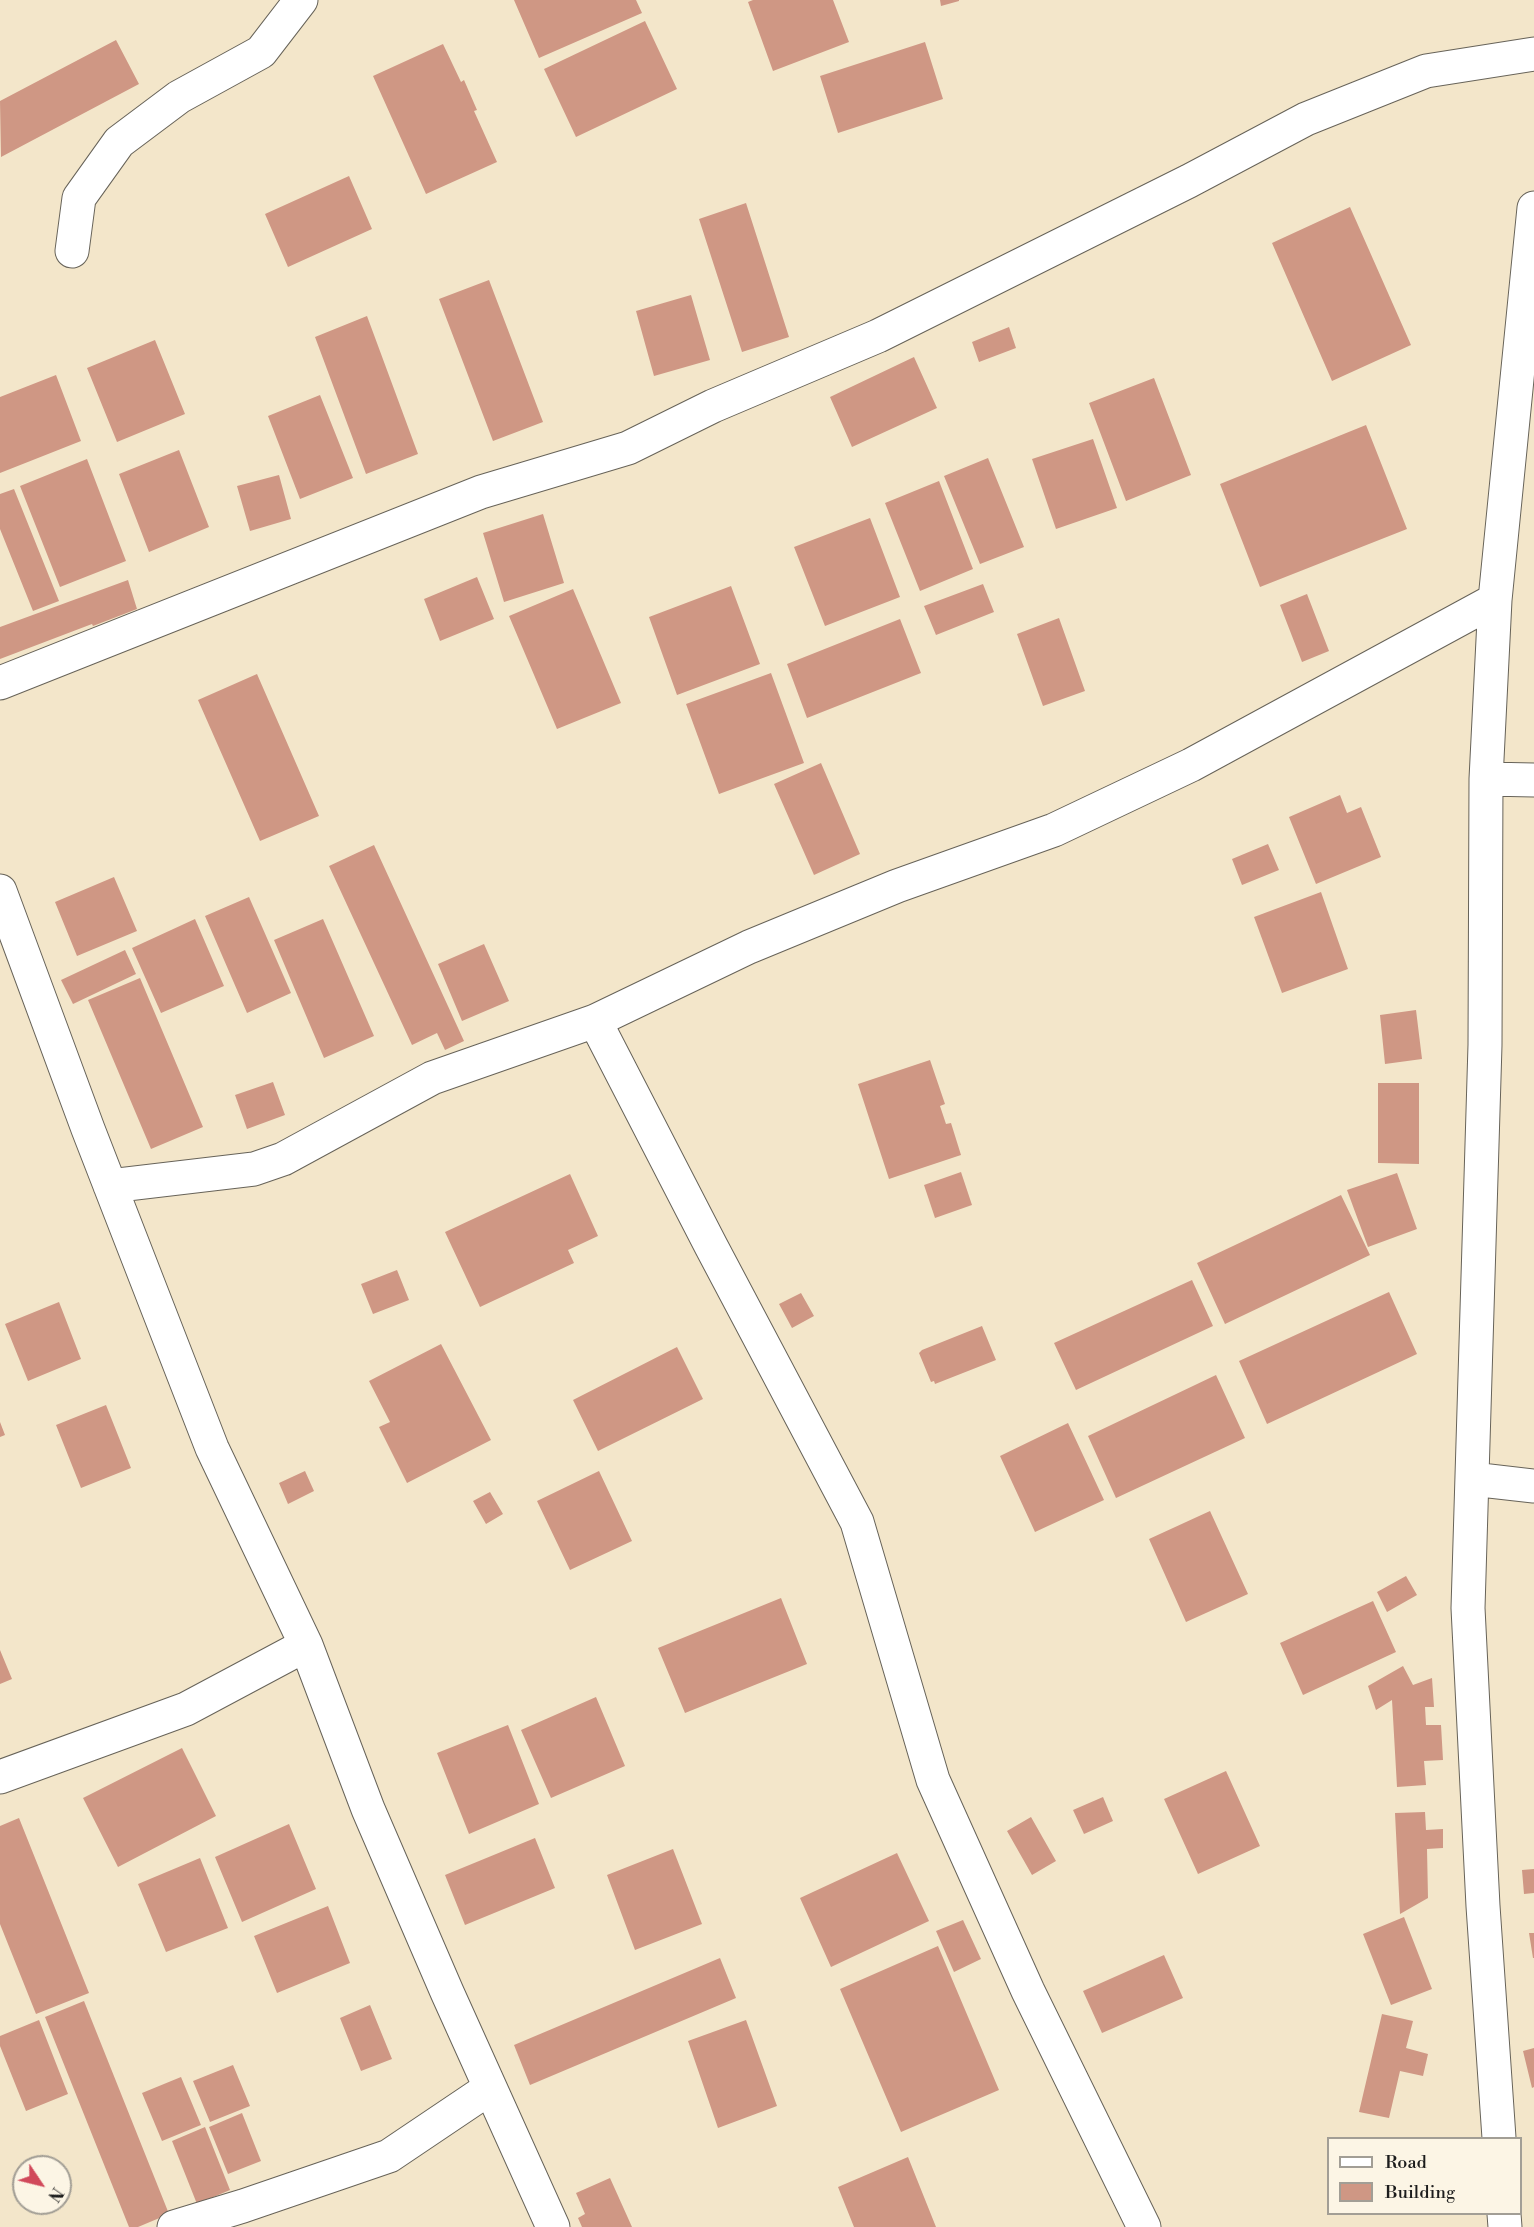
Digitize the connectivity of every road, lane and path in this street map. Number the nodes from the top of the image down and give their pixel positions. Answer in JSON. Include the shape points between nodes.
{"nodes":[{"id":1,"x":301,"y":0,"type":"edge"},
{"id":2,"x":1534,"y":54,"type":"edge"},
{"id":3,"x":1534,"y":208,"type":"edge"},
{"id":4,"x":72,"y":251,"type":"dead end"},
{"id":5,"x":1495,"y":600,"type":"junction"},
{"id":6,"x":0,"y":683,"type":"edge"},
{"id":7,"x":1486,"y":778,"type":"junction"},
{"id":8,"x":1534,"y":780,"type":"edge"},
{"id":9,"x":0,"y":891,"type":"edge"},
{"id":10,"x":595,"y":1021,"type":"junction"},
{"id":11,"x":110,"y":1186,"type":"junction"},
{"id":12,"x":1472,"y":1479,"type":"junction"},
{"id":13,"x":1534,"y":1486,"type":"edge"},
{"id":14,"x":306,"y":1645,"type":"junction"},
{"id":15,"x":0,"y":1777,"type":"edge"},
{"id":16,"x":490,"y":2088,"type":"junction"},
{"id":17,"x":1499,"y":2137,"type":"edge"},
{"id":18,"x":174,"y":2227,"type":"edge"},
{"id":19,"x":552,"y":2227,"type":"edge"},
{"id":20,"x":1144,"y":2227,"type":"edge"}],
"edges":[{"from":1,"to":4,"type":"street","via":[[261,52],[179,97],[119,142],[79,198]]},
{"from":2,"to":6,"type":"street","via":[[1426,71],[1306,119],[1189,182],[878,336],[713,406],[628,448],[481,492]]},
{"from":3,"to":5,"type":"street"},
{"from":5,"to":7,"type":"street"},
{"from":5,"to":10,"type":"street","via":[[1191,765],[1054,830],[886,890],[749,947]]},
{"from":7,"to":8,"type":"street"},
{"from":7,"to":12,"type":"street","via":[[1485,1045]]},
{"from":9,"to":11,"type":"street"},
{"from":10,"to":11,"type":"street","via":[[432,1078],[283,1159],[254,1169]]},
{"from":10,"to":20,"type":"street","via":[[857,1522],[933,1780],[1028,1990]]},
{"from":11,"to":14,"type":"street","via":[[212,1448]]},
{"from":12,"to":13,"type":"street"},
{"from":12,"to":17,"type":"street","via":[[1468,1608]]},
{"from":14,"to":15,"type":"street","via":[[186,1709]]},
{"from":14,"to":16,"type":"street","via":[[368,1809]]},
{"from":16,"to":18,"type":"street","via":[[389,2156]]},
{"from":16,"to":19,"type":"street"}]}
